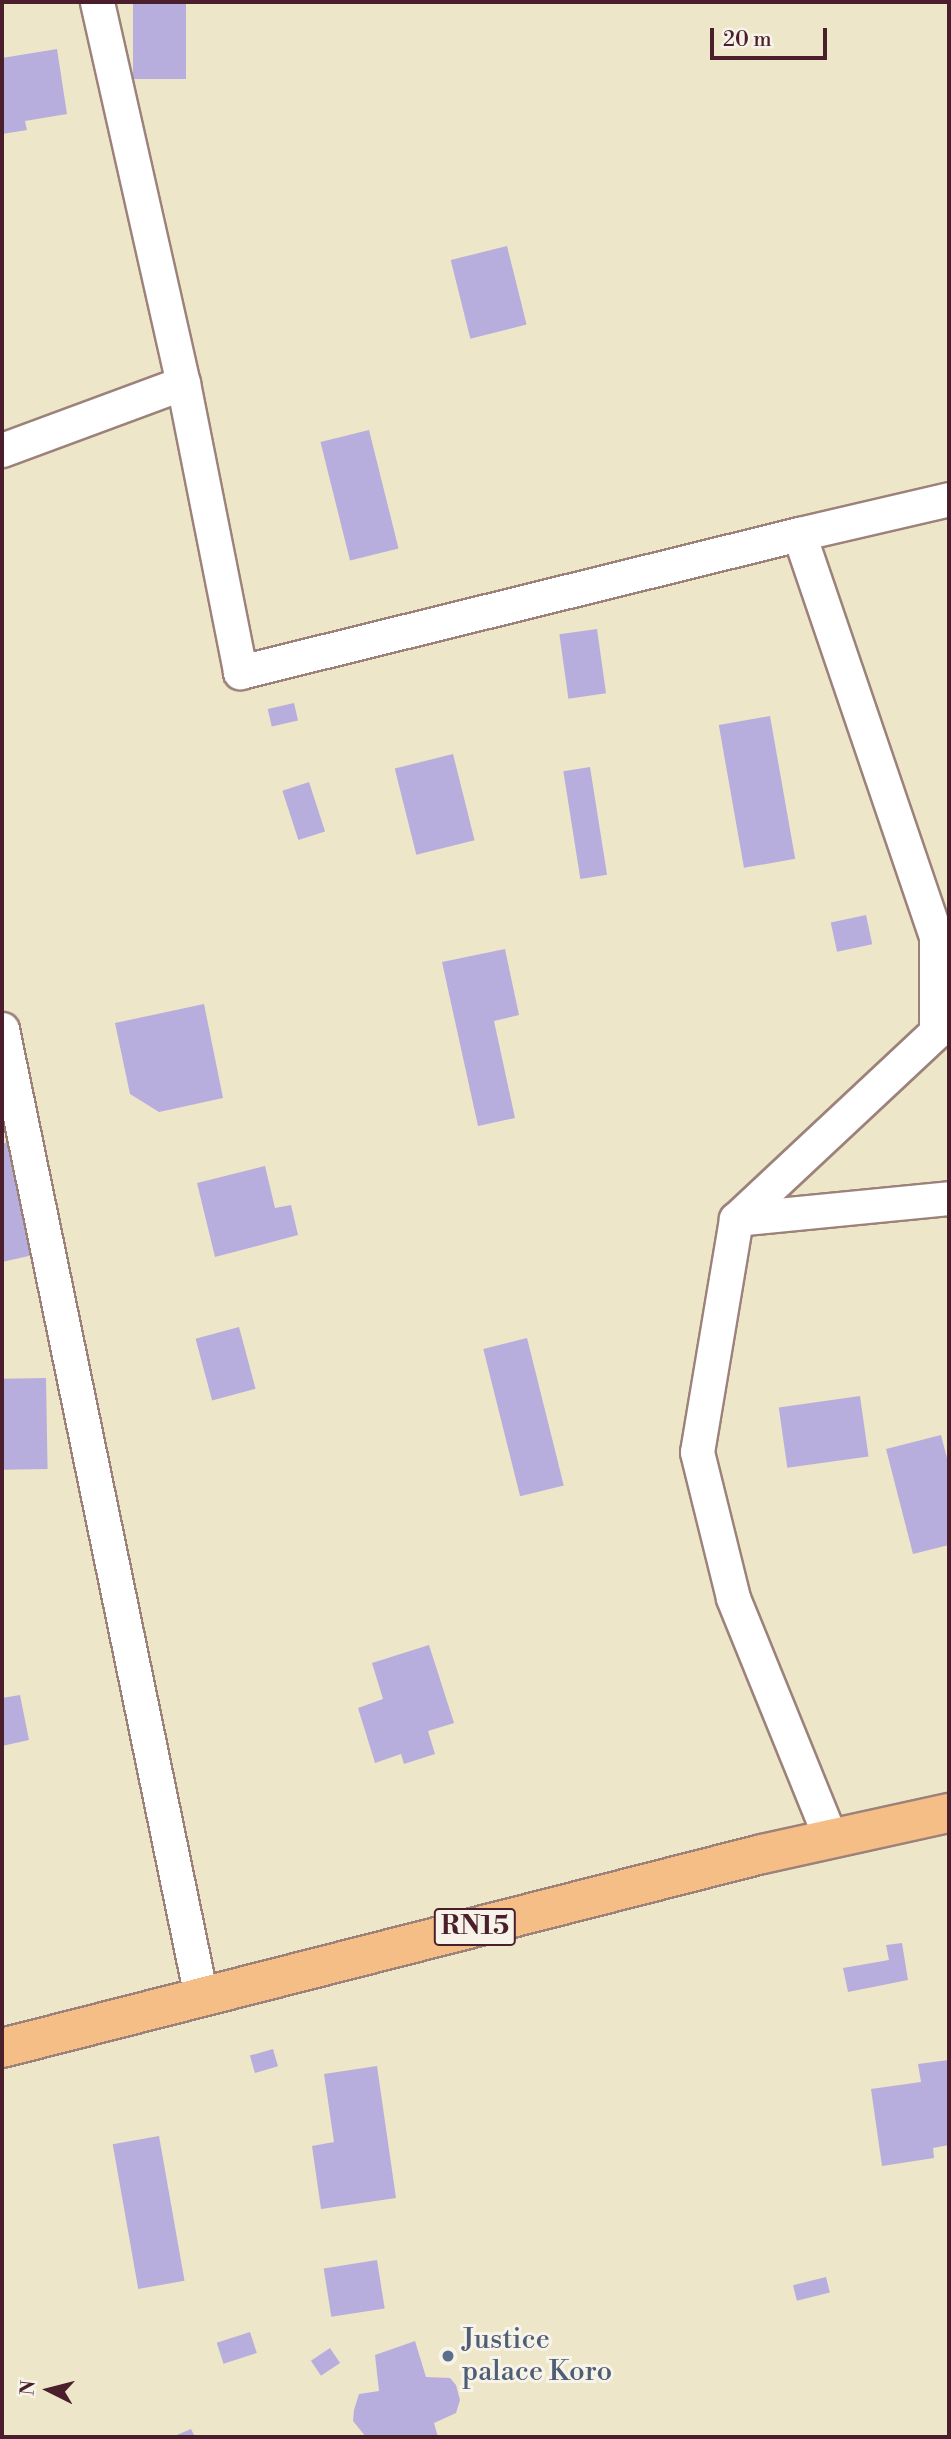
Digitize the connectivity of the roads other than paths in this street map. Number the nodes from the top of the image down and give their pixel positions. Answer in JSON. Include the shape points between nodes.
{"nodes":[{"id":1,"x":97,"y":2,"type":"edge"},
{"id":2,"x":183,"y":383,"type":"junction"},
{"id":3,"x":2,"y":450,"type":"edge"},
{"id":4,"x":949,"y":499,"type":"edge"},
{"id":5,"x":799,"y":534,"type":"junction"},
{"id":6,"x":2,"y":1029,"type":"edge"},
{"id":7,"x":949,"y":1198,"type":"edge"},
{"id":8,"x":736,"y":1219,"type":"junction"},
{"id":9,"x":949,"y":1813,"type":"edge"},
{"id":10,"x":831,"y":1839,"type":"junction"},
{"id":11,"x":201,"y":1997,"type":"junction"},
{"id":12,"x":2,"y":2048,"type":"edge"}],
"edges":[{"from":1,"to":2,"type":"street"},
{"from":2,"to":3,"type":"street"},
{"from":2,"to":5,"type":"street","via":[[240,672]]},
{"from":4,"to":5,"type":"street"},
{"from":5,"to":8,"type":"street","via":[[936,936],[936,1031]]},
{"from":6,"to":11,"type":"street"},
{"from":7,"to":8,"type":"street"},
{"from":8,"to":10,"type":"street","via":[[697,1452],[733,1598]]},
{"from":9,"to":10,"type":"main road","number":"RN15"},
{"from":10,"to":11,"type":"main road","number":"RN15"},
{"from":11,"to":12,"type":"main road","number":"RN15"}]}
